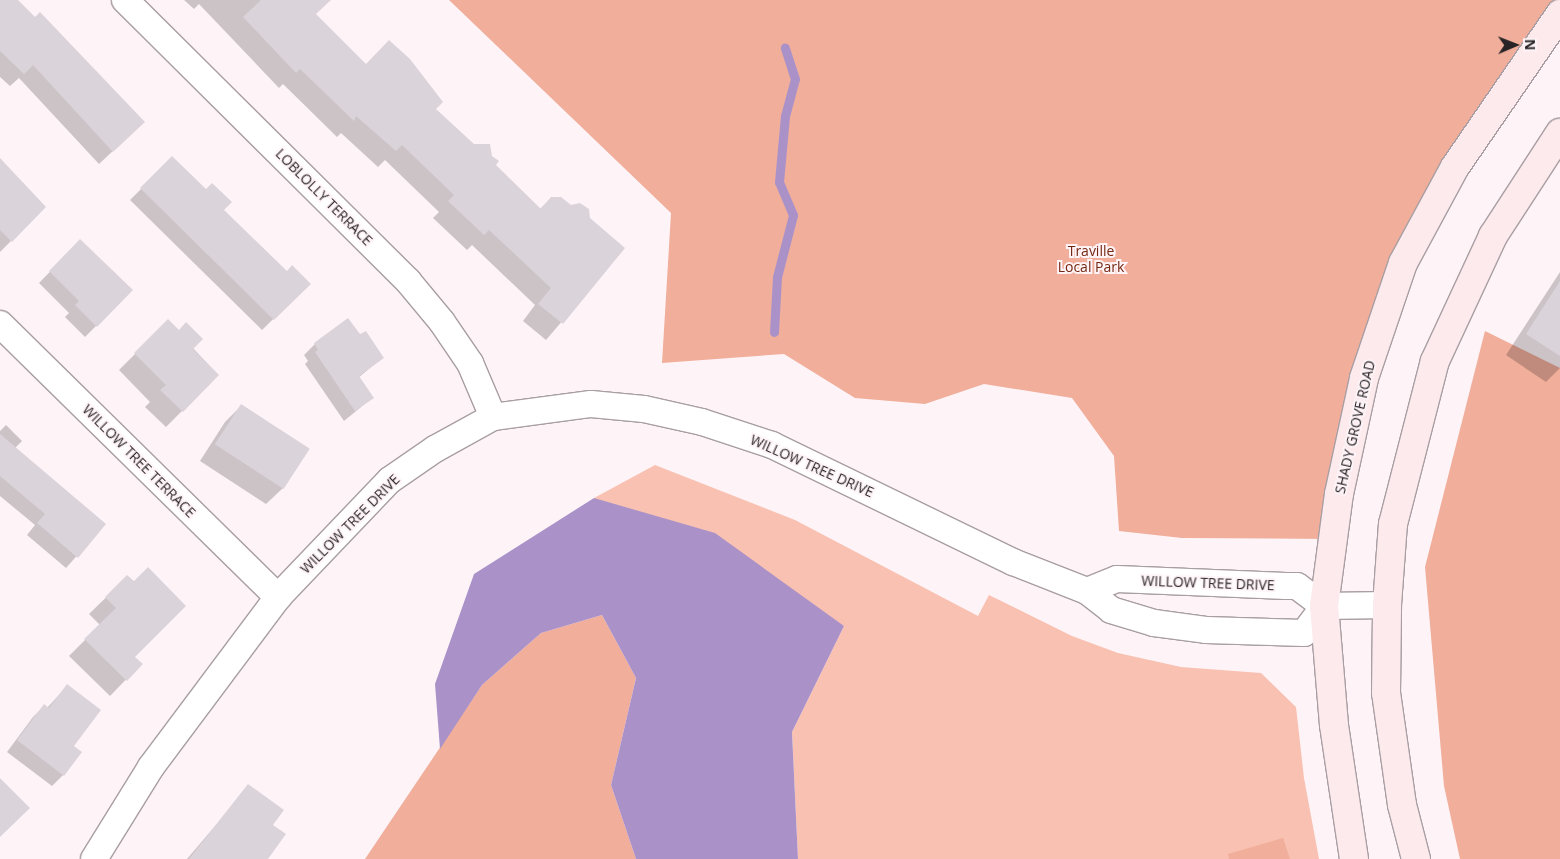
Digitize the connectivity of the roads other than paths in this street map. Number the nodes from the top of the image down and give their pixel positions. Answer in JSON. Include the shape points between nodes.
{"nodes":[{"id":1,"x":125,"y":0,"type":"edge"},
{"id":2,"x":1560,"y":14,"type":"edge"},
{"id":3,"x":1560,"y":133,"type":"edge"},
{"id":4,"x":0,"y":324,"type":"edge"},
{"id":5,"x":493,"y":417,"type":"junction"},
{"id":6,"x":1087,"y":591,"type":"junction"},
{"id":7,"x":278,"y":597,"type":"junction"},
{"id":8,"x":1387,"y":605,"type":"junction"},
{"id":9,"x":1324,"y":606,"type":"junction"},
{"id":10,"x":94,"y":859,"type":"edge"},
{"id":11,"x":1354,"y":859,"type":"edge"},
{"id":12,"x":1416,"y":859,"type":"edge"}],
"edges":[{"from":1,"to":5,"type":"street","name":"LOBLOLLY TERRACE","via":[[408,281],[470,363]]},
{"from":2,"to":9,"type":"main road","name":"SHADY GROVE ROAD","via":[[1455,167],[1403,263],[1364,378],[1339,494]]},
{"from":3,"to":8,"type":"main road","via":[[1493,236],[1435,361],[1393,524]]},
{"from":4,"to":7,"type":"street","name":"WILLOW TREE TERRACE"},
{"from":5,"to":6,"type":"street","name":"WILLOW TREE DRIVE","via":[[591,404],[644,409],[702,422],[772,445],[1013,562]]},
{"from":5,"to":7,"type":"street","name":"WILLOW TREE DRIVE","via":[[435,449],[390,480]]},
{"from":6,"to":9,"type":"street","name":"WILLOW TREE DRIVE","via":[[1117,580],[1297,586]]},
{"from":6,"to":9,"type":"street","name":"WILLOW TREE DRIVE","via":[[1111,610],[1154,623],[1206,630],[1304,633]]},
{"from":7,"to":10,"type":"street","name":"WILLOW TREE DRIVE","via":[[151,767]]},
{"from":8,"to":9,"type":"street"},
{"from":8,"to":12,"type":"main road","via":[[1386,693],[1402,805]]},
{"from":9,"to":11,"type":"main road","name":"SHADY GROVE ROAD","via":[[1334,725]]}]}
